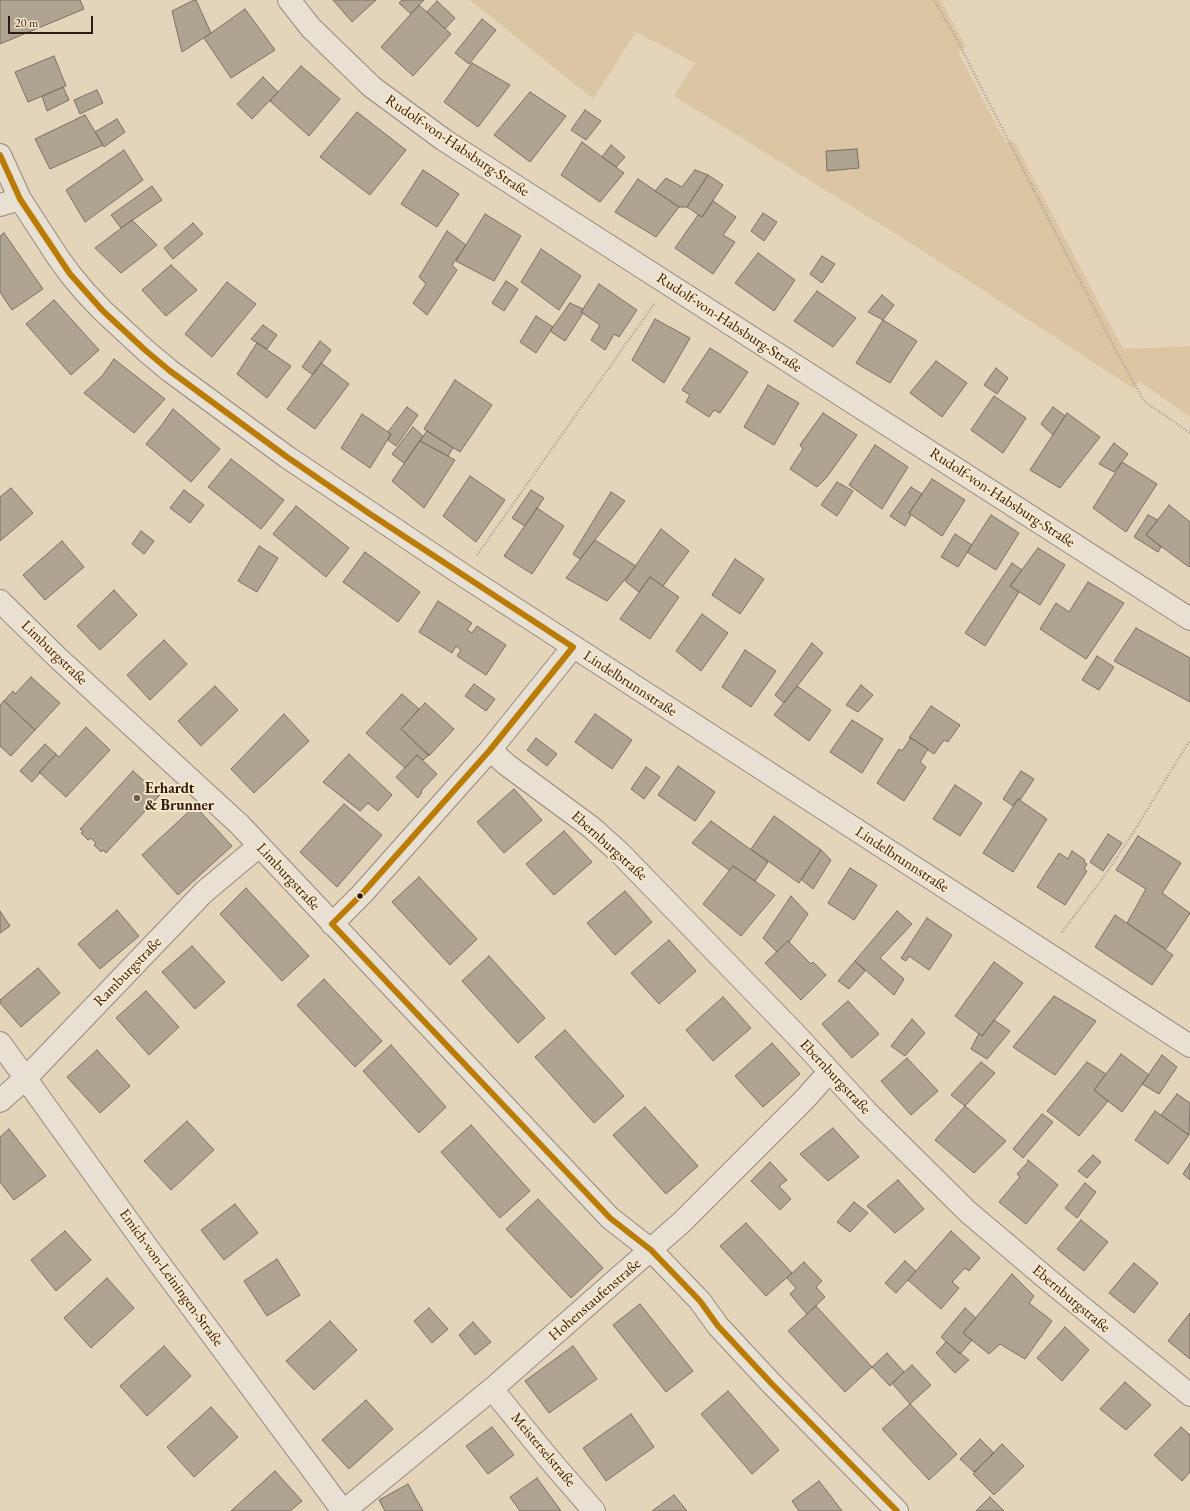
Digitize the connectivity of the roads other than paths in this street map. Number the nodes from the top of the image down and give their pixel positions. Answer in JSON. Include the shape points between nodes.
{"nodes":[{"id":1,"x":289,"y":0,"type":"edge"},
{"id":2,"x":0,"y":155,"type":"edge"},
{"id":3,"x":10,"y":202,"type":"edge"},
{"id":4,"x":0,"y":601,"type":"edge"},
{"id":5,"x":1190,"y":619,"type":"edge"},
{"id":6,"x":573,"y":647,"type":"junction"},
{"id":7,"x":490,"y":750,"type":"junction"},
{"id":8,"x":259,"y":846,"type":"junction"},
{"id":9,"x":332,"y":924,"type":"junction"},
{"id":10,"x":0,"y":1043,"type":"edge"},
{"id":11,"x":1190,"y":1046,"type":"edge"},
{"id":12,"x":829,"y":1072,"type":"junction"},
{"id":13,"x":26,"y":1078,"type":"junction"},
{"id":14,"x":0,"y":1100,"type":"edge"},
{"id":15,"x":651,"y":1250,"type":"junction"},
{"id":16,"x":492,"y":1389,"type":"junction"},
{"id":17,"x":1190,"y":1395,"type":"edge"},
{"id":18,"x":343,"y":1511,"type":"edge"},
{"id":19,"x":594,"y":1511,"type":"edge"},
{"id":20,"x":897,"y":1511,"type":"edge"}],
"edges":[{"from":1,"to":5,"type":"street","name":"Rudolf-von-Habsburg-Straße","via":[[311,28],[372,87],[444,140]]},
{"from":2,"to":3,"type":"street","name":"Lindelbrunnstraße"},
{"from":3,"to":6,"type":"street","name":"Lindelbrunnstraße","via":[[85,292],[170,371],[287,457]]},
{"from":4,"to":8,"type":"street","name":"Limburgstraße","via":[[58,658],[239,824]]},
{"from":6,"to":7,"type":"street"},
{"from":6,"to":11,"type":"street","name":"Lindelbrunnstraße"},
{"from":7,"to":9,"type":"street","via":[[362,894]]},
{"from":7,"to":12,"type":"street","name":"Ebernburgstraße","via":[[591,827],[620,853]]},
{"from":8,"to":9,"type":"street","name":"Limburgstraße"},
{"from":8,"to":13,"type":"street","name":"Ramburgstraße","via":[[204,892]]},
{"from":9,"to":15,"type":"street","name":"Limburgstraße","via":[[610,1218]]},
{"from":10,"to":13,"type":"street","name":"Emich-von-Leiningen-Straße"},
{"from":12,"to":15,"type":"street","name":"Hohenstaufenstraße","via":[[682,1222]]},
{"from":12,"to":17,"type":"street","name":"Ebernburgstraße","via":[[968,1212]]},
{"from":13,"to":14,"type":"street","name":"Ramburgstraße"},
{"from":13,"to":18,"type":"street","name":"Emich-von-Leiningen-Straße"},
{"from":15,"to":16,"type":"street","name":"Hohenstaufenstraße"},
{"from":15,"to":20,"type":"street","name":"Limburgstraße","via":[[700,1301],[718,1326],[771,1383]]},
{"from":16,"to":18,"type":"street","name":"Hohenstaufenstraße","via":[[360,1500]]},
{"from":16,"to":19,"type":"street","name":"Meisterselstraße"}]}
